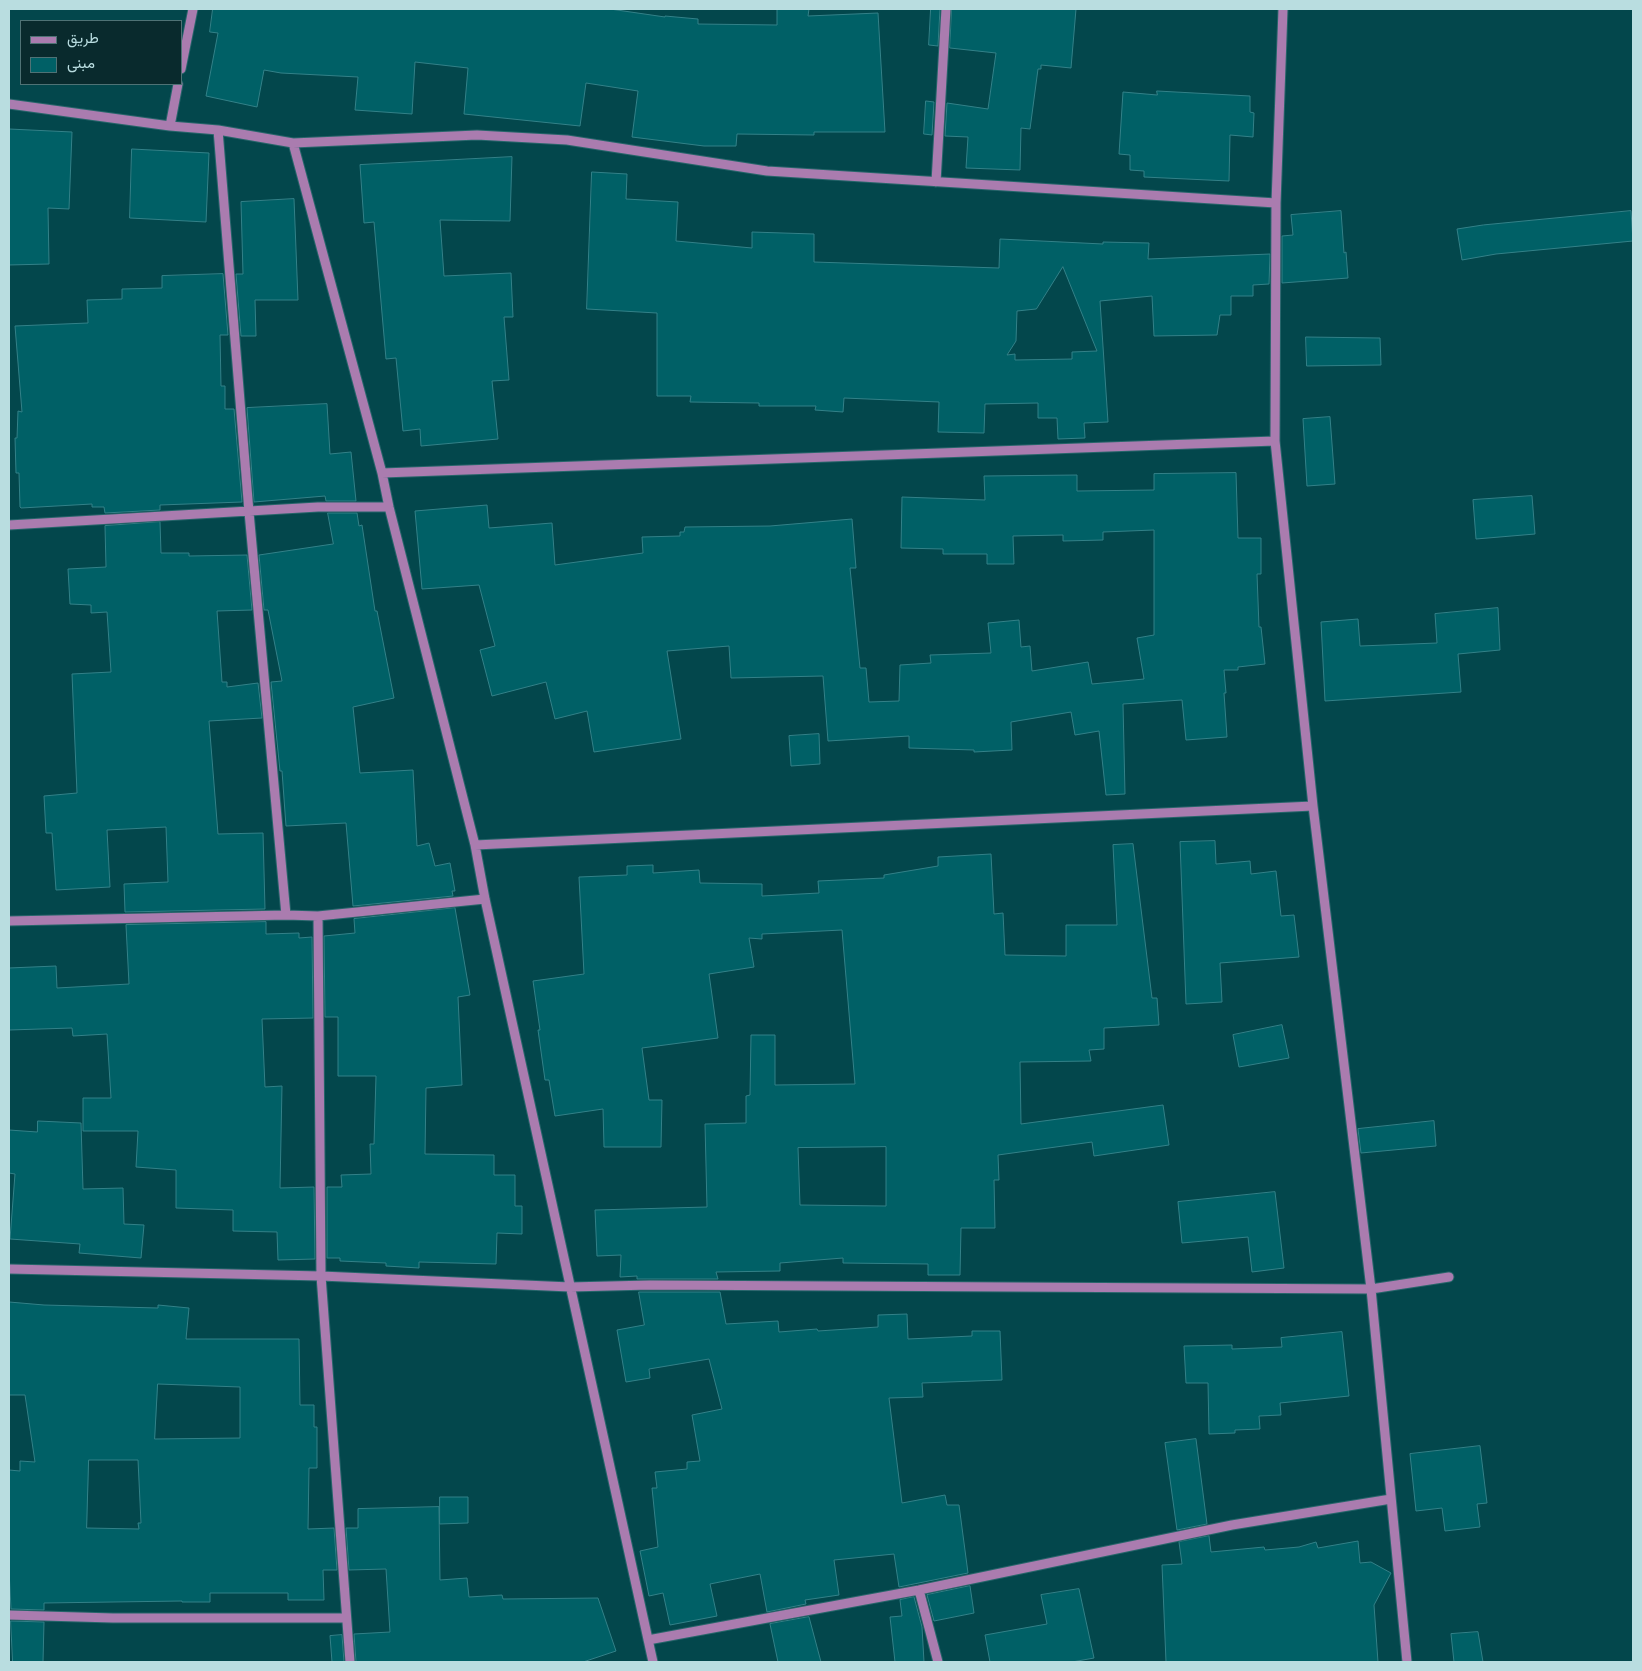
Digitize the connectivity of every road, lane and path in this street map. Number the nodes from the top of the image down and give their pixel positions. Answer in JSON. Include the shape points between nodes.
{"nodes":[{"id":1,"x":193,"y":9,"type":"edge"},
{"id":2,"x":946,"y":9,"type":"edge"},
{"id":3,"x":1283,"y":9,"type":"edge"},
{"id":4,"x":182,"y":64,"type":"edge"},
{"id":5,"x":178,"y":85,"type":"edge"},
{"id":6,"x":9,"y":104,"type":"edge"},
{"id":7,"x":170,"y":126,"type":"junction"},
{"id":8,"x":218,"y":130,"type":"junction"},
{"id":9,"x":294,"y":143,"type":"junction"},
{"id":10,"x":936,"y":182,"type":"junction"},
{"id":11,"x":1276,"y":203,"type":"junction"},
{"id":12,"x":1275,"y":441,"type":"junction"},
{"id":13,"x":382,"y":473,"type":"junction"},
{"id":14,"x":389,"y":508,"type":"junction"},
{"id":15,"x":249,"y":512,"type":"junction"},
{"id":16,"x":9,"y":525,"type":"edge"},
{"id":17,"x":1313,"y":806,"type":"junction"},
{"id":18,"x":475,"y":845,"type":"junction"},
{"id":19,"x":484,"y":898,"type":"junction"},
{"id":20,"x":286,"y":915,"type":"junction"},
{"id":21,"x":318,"y":916,"type":"junction"},
{"id":22,"x":9,"y":921,"type":"edge"},
{"id":23,"x":9,"y":1269,"type":"edge"},
{"id":24,"x":321,"y":1276,"type":"junction"},
{"id":25,"x":1450,"y":1277,"type":"dead end"},
{"id":26,"x":570,"y":1287,"type":"junction"},
{"id":27,"x":1371,"y":1289,"type":"junction"},
{"id":28,"x":1391,"y":1499,"type":"junction"},
{"id":29,"x":919,"y":1590,"type":"junction"},
{"id":30,"x":9,"y":1615,"type":"edge"},
{"id":31,"x":346,"y":1618,"type":"junction"},
{"id":32,"x":648,"y":1640,"type":"junction"},
{"id":33,"x":350,"y":1662,"type":"edge"},
{"id":34,"x":653,"y":1662,"type":"edge"},
{"id":35,"x":938,"y":1662,"type":"edge"},
{"id":36,"x":1407,"y":1662,"type":"edge"}],
"edges":[{"from":1,"to":4,"type":"street"},
{"from":2,"to":10,"type":"street"},
{"from":3,"to":11,"type":"street"},
{"from":5,"to":7,"type":"street"},
{"from":6,"to":7,"type":"street"},
{"from":7,"to":8,"type":"street"},
{"from":8,"to":9,"type":"street"},
{"from":8,"to":15,"type":"street"},
{"from":9,"to":10,"type":"street","via":[[477,135],[567,140],[767,171]]},
{"from":9,"to":13,"type":"street"},
{"from":10,"to":11,"type":"street"},
{"from":11,"to":12,"type":"street"},
{"from":12,"to":13,"type":"street"},
{"from":12,"to":17,"type":"street"},
{"from":13,"to":14,"type":"street"},
{"from":14,"to":15,"type":"street","via":[[318,507]]},
{"from":14,"to":18,"type":"street"},
{"from":15,"to":16,"type":"street"},
{"from":15,"to":20,"type":"street"},
{"from":17,"to":18,"type":"street"},
{"from":17,"to":27,"type":"street"},
{"from":18,"to":19,"type":"street"},
{"from":19,"to":21,"type":"street"},
{"from":19,"to":26,"type":"street"},
{"from":20,"to":21,"type":"street"},
{"from":20,"to":22,"type":"street"},
{"from":21,"to":24,"type":"street"},
{"from":23,"to":24,"type":"street"},
{"from":24,"to":26,"type":"street"},
{"from":24,"to":31,"type":"street"},
{"from":25,"to":27,"type":"street"},
{"from":26,"to":27,"type":"street"},
{"from":26,"to":32,"type":"street"},
{"from":27,"to":28,"type":"street"},
{"from":28,"to":29,"type":"street","via":[[1232,1525]]},
{"from":28,"to":36,"type":"street"},
{"from":29,"to":32,"type":"street"},
{"from":29,"to":35,"type":"street"},
{"from":30,"to":31,"type":"street"},
{"from":31,"to":33,"type":"street"},
{"from":32,"to":34,"type":"street"}]}
